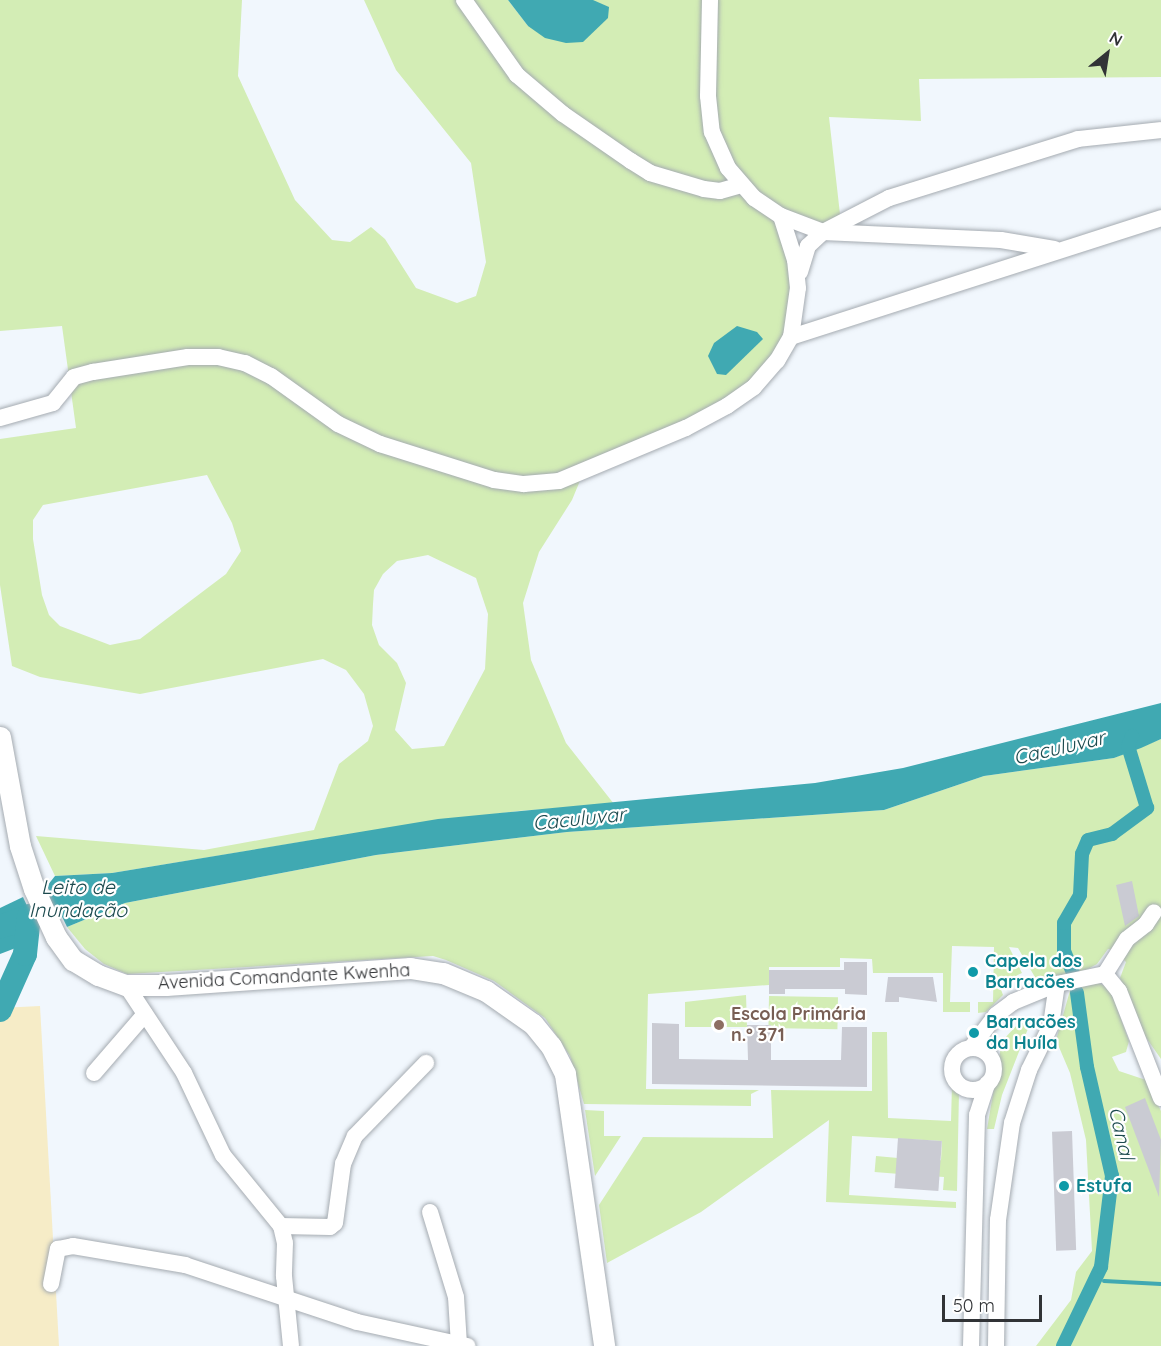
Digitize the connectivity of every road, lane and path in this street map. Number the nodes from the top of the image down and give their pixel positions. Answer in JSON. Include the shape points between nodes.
{"nodes":[{"id":1,"x":464,"y":0,"type":"edge"},
{"id":2,"x":710,"y":0,"type":"edge"},
{"id":3,"x":1161,"y":130,"type":"edge"},
{"id":4,"x":741,"y":185,"type":"junction"},
{"id":5,"x":782,"y":216,"type":"junction"},
{"id":6,"x":1161,"y":218,"type":"edge"},
{"id":7,"x":823,"y":232,"type":"junction"},
{"id":8,"x":1054,"y":249,"type":"junction"},
{"id":9,"x":798,"y":288,"type":"junction"},
{"id":10,"x":791,"y":337,"type":"junction"},
{"id":11,"x":0,"y":418,"type":"edge"},
{"id":12,"x":0,"y":736,"type":"edge"},
{"id":13,"x":1154,"y":912,"type":"dead end"},
{"id":14,"x":1104,"y":974,"type":"junction"},
{"id":15,"x":1057,"y":984,"type":"junction"},
{"id":16,"x":126,"y":985,"type":"junction"},
{"id":17,"x":1013,"y":1002,"type":"junction"},
{"id":18,"x":145,"y":1014,"type":"junction"},
{"id":19,"x":971,"y":1048,"type":"junction"},
{"id":20,"x":992,"y":1059,"type":"junction"},
{"id":21,"x":426,"y":1063,"type":"dead end"},
{"id":22,"x":1154,"y":1065,"type":"edge"},
{"id":23,"x":94,"y":1073,"type":"dead end"},
{"id":24,"x":987,"y":1084,"type":"junction"},
{"id":25,"x":961,"y":1086,"type":"junction"},
{"id":26,"x":1161,"y":1098,"type":"edge"},
{"id":27,"x":977,"y":1115,"type":"junction"},
{"id":28,"x":430,"y":1212,"type":"dead end"},
{"id":29,"x":280,"y":1226,"type":"junction"},
{"id":30,"x":51,"y":1284,"type":"dead end"},
{"id":31,"x":286,"y":1299,"type":"junction"},
{"id":32,"x":463,"y":1345,"type":"edge"},
{"id":33,"x":291,"y":1346,"type":"edge"},
{"id":34,"x":604,"y":1346,"type":"edge"},
{"id":35,"x":971,"y":1346,"type":"edge"},
{"id":36,"x":996,"y":1346,"type":"edge"}],
"edges":[{"from":1,"to":4,"type":"street","via":[[517,75],[563,114],[631,161],[650,173],[704,189],[720,191]]},
{"from":2,"to":4,"type":"street","via":[[708,96],[712,132],[728,168]]},
{"from":3,"to":7,"type":"street","via":[[1078,139],[926,184]]},
{"from":4,"to":5,"type":"street"},
{"from":5,"to":7,"type":"street"},
{"from":5,"to":9,"type":"street","via":[[795,260]]},
{"from":6,"to":8,"type":"street"},
{"from":7,"to":8,"type":"street","via":[[1001,240]]},
{"from":7,"to":9,"type":"street","via":[[808,246]]},
{"from":8,"to":10,"type":"street"},
{"from":9,"to":10,"type":"street"},
{"from":10,"to":11,"type":"street","via":[[754,387],[727,406],[686,428],[560,481],[524,484],[494,480],[380,444],[338,424],[271,376],[245,363],[218,357],[188,357],[74,377],[53,403]]},
{"from":12,"to":16,"type":"main road","name":"Avenida Comandante Kwenha","via":[[20,846],[56,936],[73,960]]},
{"from":13,"to":14,"type":"street","via":[[1127,939]]},
{"from":14,"to":15,"type":"street"},
{"from":14,"to":22,"type":"street","via":[[1119,991]]},
{"from":15,"to":17,"type":"street"},
{"from":15,"to":36,"type":"street","via":[[1051,1025],[1029,1070],[1012,1123],[998,1220]]},
{"from":16,"to":18,"type":"street"},
{"from":16,"to":34,"type":"main road","name":"Avenida Comandante Kwenha","via":[[410,968],[443,973],[512,1006],[551,1046],[565,1074]]},
{"from":17,"to":19,"type":"street","via":[[996,1015]]},
{"from":17,"to":20,"type":"street","via":[[997,1031]]},
{"from":18,"to":23,"type":"street"},
{"from":18,"to":29,"type":"street","via":[[184,1073],[223,1155]]},
{"from":19,"to":20,"type":"street"},
{"from":19,"to":25,"type":"street","via":[[962,1051],[953,1062],[953,1076]]},
{"from":20,"to":24,"type":"street","via":[[994,1072]]},
{"from":21,"to":29,"type":"street","via":[[355,1136],[343,1164],[335,1223],[330,1227]]},
{"from":22,"to":26,"type":"street"},
{"from":24,"to":25,"type":"street","via":[[975,1090]]},
{"from":24,"to":27,"type":"street"},
{"from":25,"to":27,"type":"street"},
{"from":27,"to":35,"type":"street"},
{"from":28,"to":32,"type":"street","via":[[456,1297]]},
{"from":29,"to":31,"type":"street","via":[[285,1243]]},
{"from":30,"to":31,"type":"street","via":[[58,1250],[73,1246],[185,1265]]},
{"from":31,"to":32,"type":"street","via":[[357,1322]]},
{"from":31,"to":33,"type":"street"}]}
